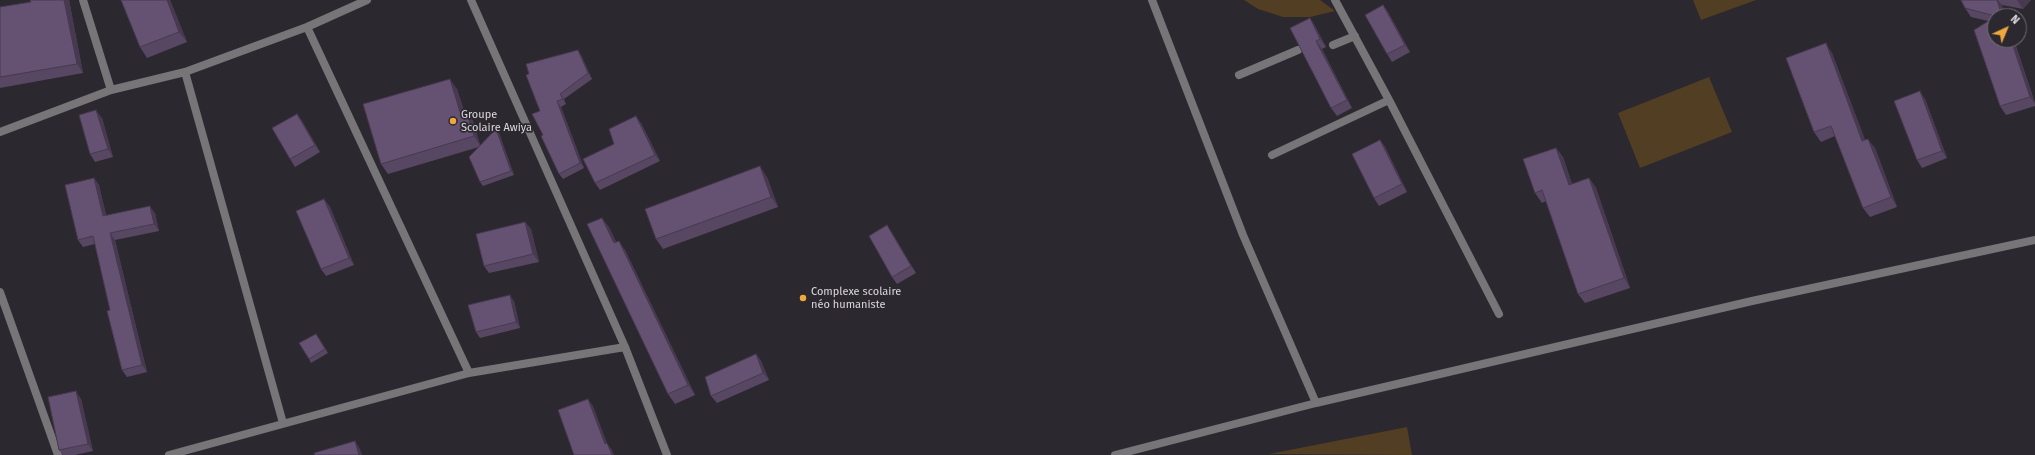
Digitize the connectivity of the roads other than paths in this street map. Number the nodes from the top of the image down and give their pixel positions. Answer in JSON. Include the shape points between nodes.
{"nodes":[{"id":1,"x":83,"y":0,"type":"edge"},
{"id":2,"x":367,"y":0,"type":"edge"},
{"id":3,"x":471,"y":0,"type":"edge"},
{"id":4,"x":1152,"y":0,"type":"edge"},
{"id":5,"x":1335,"y":0,"type":"edge"},
{"id":6,"x":307,"y":27,"type":"junction"},
{"id":7,"x":1355,"y":36,"type":"junction"},
{"id":8,"x":1333,"y":45,"type":"dead end"},
{"id":9,"x":1298,"y":50,"type":"edge"},
{"id":10,"x":185,"y":72,"type":"junction"},
{"id":11,"x":1239,"y":75,"type":"dead end"},
{"id":12,"x":111,"y":90,"type":"junction"},
{"id":13,"x":1390,"y":100,"type":"junction"},
{"id":14,"x":0,"y":132,"type":"edge"},
{"id":15,"x":1272,"y":155,"type":"dead end"},
{"id":16,"x":2035,"y":240,"type":"edge"},
{"id":17,"x":0,"y":292,"type":"edge"},
{"id":18,"x":1499,"y":314,"type":"dead end"},
{"id":19,"x":625,"y":347,"type":"junction"},
{"id":20,"x":469,"y":373,"type":"junction"},
{"id":21,"x":1316,"y":403,"type":"junction"},
{"id":22,"x":283,"y":423,"type":"junction"},
{"id":23,"x":58,"y":455,"type":"edge"},
{"id":24,"x":169,"y":455,"type":"edge"},
{"id":25,"x":667,"y":455,"type":"edge"},
{"id":26,"x":1115,"y":455,"type":"edge"}],
"edges":[{"from":1,"to":12,"type":"street"},
{"from":2,"to":6,"type":"street"},
{"from":3,"to":19,"type":"street"},
{"from":4,"to":21,"type":"street","via":[[1243,235]]},
{"from":5,"to":7,"type":"street"},
{"from":6,"to":10,"type":"street"},
{"from":6,"to":20,"type":"street"},
{"from":7,"to":8,"type":"street"},
{"from":7,"to":13,"type":"street"},
{"from":9,"to":11,"type":"street"},
{"from":10,"to":12,"type":"street"},
{"from":10,"to":22,"type":"street"},
{"from":12,"to":14,"type":"street"},
{"from":13,"to":15,"type":"street"},
{"from":13,"to":18,"type":"street"},
{"from":16,"to":21,"type":"street","via":[[1752,301]]},
{"from":17,"to":23,"type":"street"},
{"from":19,"to":20,"type":"street"},
{"from":19,"to":25,"type":"street"},
{"from":20,"to":22,"type":"street"},
{"from":21,"to":26,"type":"street"},
{"from":22,"to":24,"type":"street"}]}
